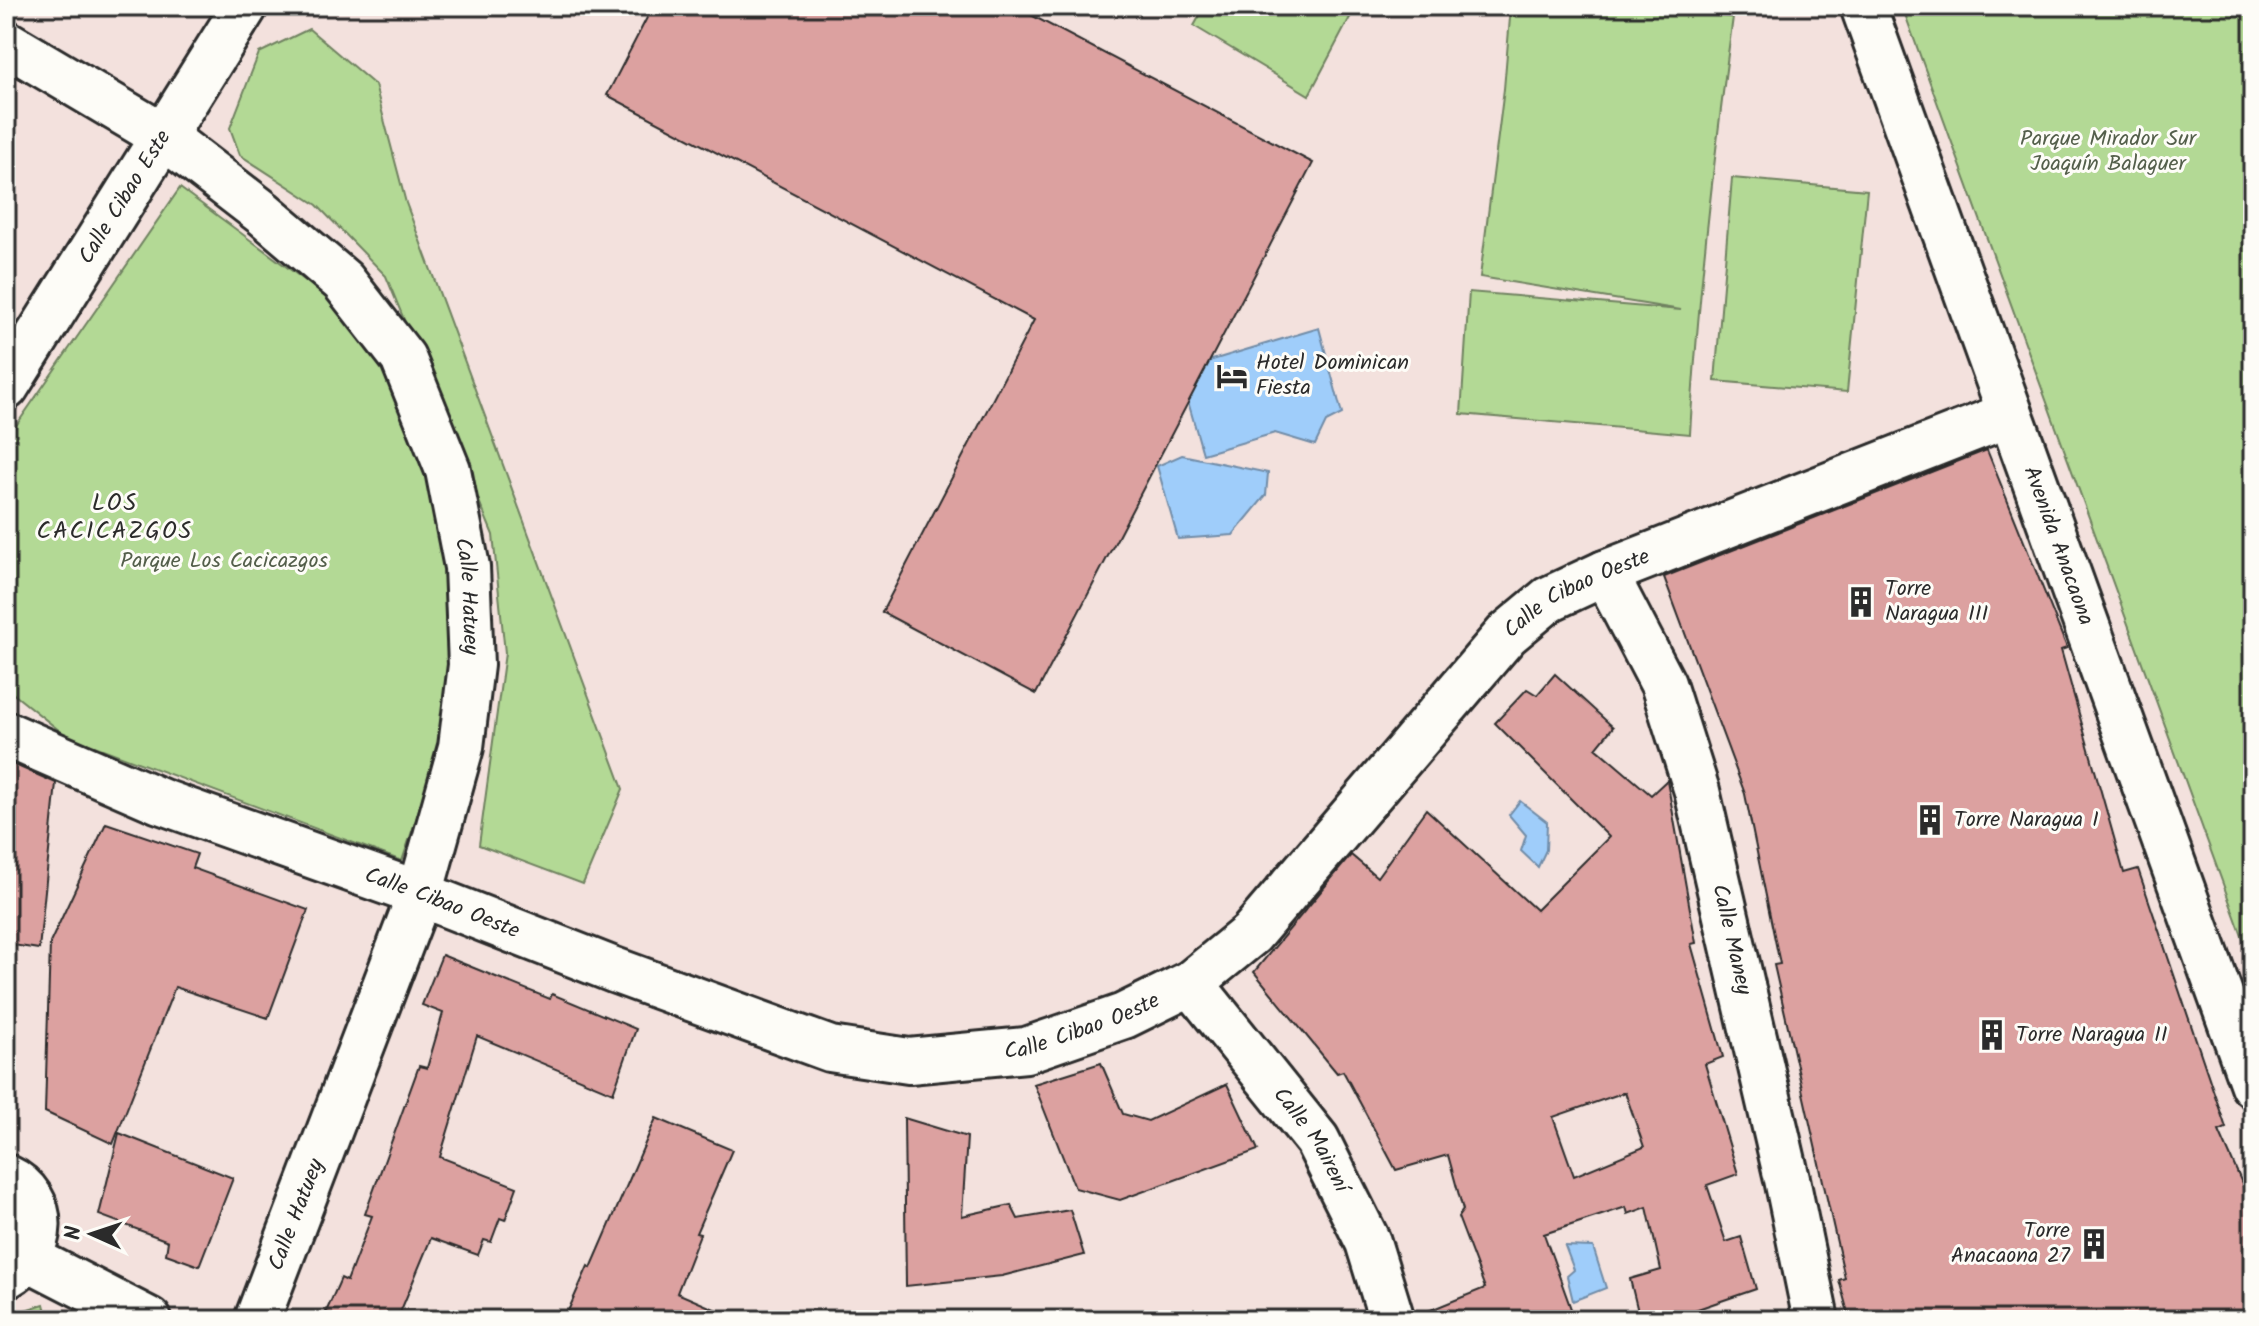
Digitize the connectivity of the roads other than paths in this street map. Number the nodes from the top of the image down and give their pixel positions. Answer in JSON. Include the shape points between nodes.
{"nodes":[{"id":1,"x":245,"y":6,"type":"edge"},
{"id":2,"x":1863,"y":6,"type":"edge"},
{"id":3,"x":6,"y":43,"type":"edge"},
{"id":4,"x":163,"y":136,"type":"junction"},
{"id":5,"x":6,"y":387,"type":"edge"},
{"id":6,"x":2010,"y":414,"type":"junction"},
{"id":7,"x":1605,"y":573,"type":"junction"},
{"id":8,"x":6,"y":734,"type":"edge"},
{"id":9,"x":420,"y":894,"type":"junction"},
{"id":10,"x":1191,"y":983,"type":"junction"},
{"id":11,"x":2253,"y":1085,"type":"edge"},
{"id":12,"x":6,"y":1177,"type":"edge"},
{"id":13,"x":17,"y":1267,"type":"edge"},
{"id":14,"x":149,"y":1320,"type":"edge"},
{"id":15,"x":257,"y":1320,"type":"edge"},
{"id":16,"x":1392,"y":1320,"type":"edge"},
{"id":17,"x":1816,"y":1320,"type":"edge"}],
"edges":[{"from":1,"to":4,"type":"street","name":"Calle Cibao Este"},
{"from":2,"to":6,"type":"street","name":"Avenida Anacaona"},
{"from":3,"to":4,"type":"street","name":"Calle Hatuey"},
{"from":4,"to":5,"type":"street","name":"Calle Cibao Este"},
{"from":4,"to":9,"type":"street","name":"Calle Hatuey","via":[[343,281],[403,358],[448,470],[467,567],[471,665],[461,747]]},
{"from":6,"to":7,"type":"street","name":"Calle Cibao Oeste"},
{"from":6,"to":11,"type":"street","name":"Avenida Anacaona"},
{"from":7,"to":10,"type":"street","name":"Calle Cibao Oeste","via":[[1549,599],[1507,634],[1251,934]]},
{"from":7,"to":17,"type":"street","name":"Calle Maney","via":[[1663,684],[1697,791]]},
{"from":8,"to":9,"type":"street","name":"Calle Cibao Oeste","via":[[160,801]]},
{"from":9,"to":10,"type":"street","name":"Calle Cibao Oeste","via":[[830,1049],[909,1061],[1026,1050],[1124,1016]]},
{"from":9,"to":15,"type":"street","name":"Calle Hatuey"},
{"from":10,"to":16,"type":"street","name":"Calle Mairení","via":[[1317,1140],[1368,1242]]},
{"from":12,"to":13,"type":"street","via":[[25,1190],[39,1223],[36,1241]]},
{"from":13,"to":14,"type":"street"}]}
